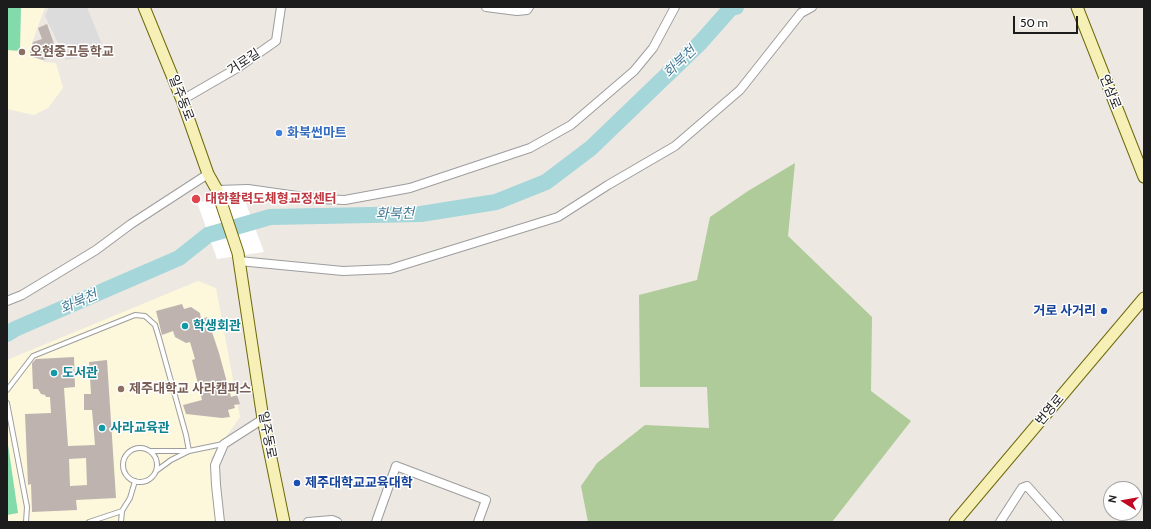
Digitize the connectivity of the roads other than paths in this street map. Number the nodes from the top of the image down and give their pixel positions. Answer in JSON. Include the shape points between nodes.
{"nodes":[{"id":1,"x":144,"y":7,"type":"edge"},
{"id":2,"x":281,"y":7,"type":"edge"},
{"id":3,"x":486,"y":7,"type":"edge"},
{"id":4,"x":530,"y":7,"type":"edge"},
{"id":5,"x":675,"y":7,"type":"edge"},
{"id":6,"x":812,"y":7,"type":"edge"},
{"id":7,"x":1077,"y":7,"type":"edge"},
{"id":8,"x":182,"y":100,"type":"junction"},
{"id":9,"x":208,"y":174,"type":"junction"},
{"id":10,"x":1144,"y":177,"type":"edge"},
{"id":11,"x":217,"y":190,"type":"junction"},
{"id":12,"x":239,"y":257,"type":"junction"},
{"id":13,"x":1144,"y":298,"type":"edge"},
{"id":14,"x":7,"y":301,"type":"edge"},
{"id":15,"x":1139,"y":310,"type":"edge"},
{"id":16,"x":7,"y":390,"type":"edge"},
{"id":17,"x":7,"y":403,"type":"edge"},
{"id":18,"x":263,"y":419,"type":"junction"},
{"id":19,"x":224,"y":444,"type":"junction"},
{"id":20,"x":150,"y":451,"type":"junction"},
{"id":21,"x":189,"y":451,"type":"junction"},
{"id":22,"x":156,"y":471,"type":"junction"},
{"id":23,"x":135,"y":481,"type":"junction"},
{"id":24,"x":122,"y":511,"type":"junction"},
{"id":25,"x":26,"y":522,"type":"edge"},
{"id":26,"x":89,"y":522,"type":"edge"},
{"id":27,"x":121,"y":522,"type":"edge"},
{"id":28,"x":220,"y":522,"type":"edge"},
{"id":29,"x":284,"y":522,"type":"edge"},
{"id":30,"x":308,"y":522,"type":"edge"},
{"id":31,"x":337,"y":522,"type":"edge"},
{"id":32,"x":376,"y":522,"type":"edge"},
{"id":33,"x":478,"y":522,"type":"edge"},
{"id":34,"x":956,"y":522,"type":"edge"},
{"id":35,"x":1000,"y":522,"type":"edge"},
{"id":36,"x":1059,"y":522,"type":"edge"}],
"edges":[{"from":1,"to":8,"type":"main road","name":"일주동로"},
{"from":2,"to":8,"type":"street","name":"거로길","via":[[276,41],[239,67]]},
{"from":3,"to":4,"type":"street","via":[[517,11]]},
{"from":5,"to":11,"type":"street","via":[[653,48],[634,71],[571,125],[530,148],[410,188],[345,200],[318,199],[248,189]]},
{"from":6,"to":12,"type":"street","via":[[801,13],[740,90],[675,146],[558,217],[390,269],[343,271]]},
{"from":7,"to":10,"type":"main road","name":"연삼로"},
{"from":8,"to":9,"type":"main road","name":"일주동로"},
{"from":9,"to":11,"type":"main road","name":"일주동로"},
{"from":9,"to":14,"type":"street","via":[[96,250],[22,295]]},
{"from":11,"to":12,"type":"main road","name":"일주동로"},
{"from":12,"to":18,"type":"main road","name":"일주동로"},
{"from":13,"to":15,"type":"main road","name":"번영로"},
{"from":15,"to":34,"type":"main road","name":"번영로"},
{"from":16,"to":21,"type":"lane","via":[[33,356],[135,315],[145,316],[155,325]]},
{"from":17,"to":25,"type":"lane","via":[[27,507]]},
{"from":18,"to":19,"type":"street"},
{"from":18,"to":29,"type":"main road","name":"일주동로"},
{"from":19,"to":21,"type":"lane"},
{"from":19,"to":28,"type":"street","via":[[215,465]]},
{"from":20,"to":21,"type":"lane"},
{"from":20,"to":22,"type":"lane","via":[[156,460]]},
{"from":20,"to":23,"type":"lane","via":[[146,448],[135,448],[126,455],[124,470],[130,479]]},
{"from":21,"to":22,"type":"lane"},
{"from":22,"to":23,"type":"lane","via":[[150,479]]},
{"from":23,"to":24,"type":"lane","via":[[130,498]]},
{"from":24,"to":26,"type":"lane"},
{"from":24,"to":27,"type":"lane"},
{"from":30,"to":31,"type":"street"},
{"from":32,"to":33,"type":"street","via":[[396,466],[486,500]]},
{"from":35,"to":36,"type":"street","via":[[1022,488],[1027,486]]}]}
